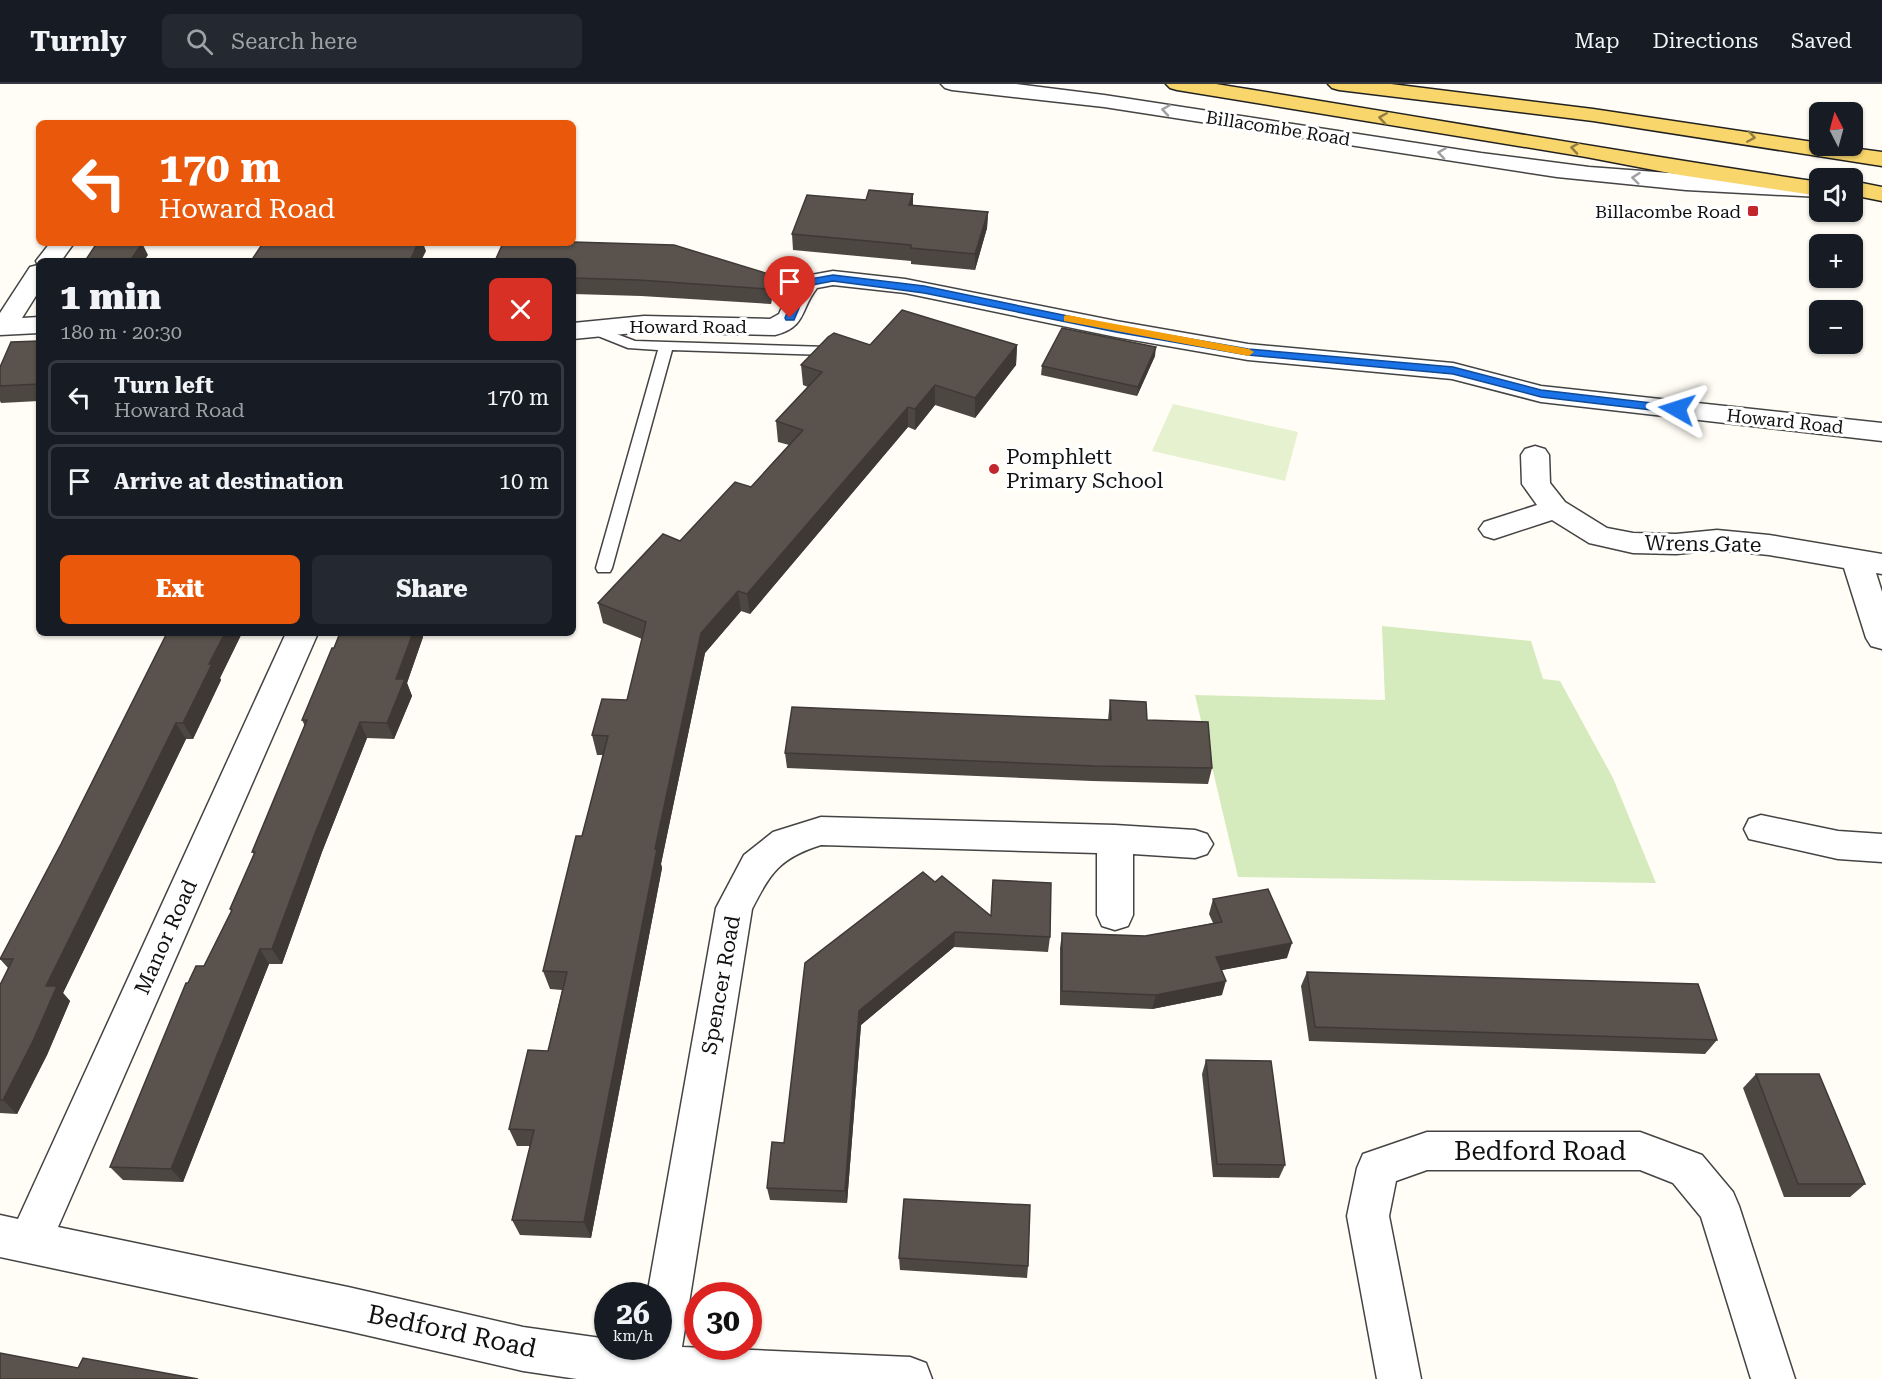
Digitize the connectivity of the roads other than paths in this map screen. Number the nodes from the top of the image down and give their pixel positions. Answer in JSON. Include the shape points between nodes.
{"nodes":[{"id":1,"x":952,"y":84,"type":"edge"},
{"id":2,"x":1177,"y":84,"type":"edge"},
{"id":3,"x":1339,"y":84,"type":"edge"},
{"id":4,"x":1490,"y":104,"type":"junction"},
{"id":5,"x":1711,"y":131,"type":"junction"},
{"id":6,"x":1882,"y":159,"type":"edge"},
{"id":7,"x":1672,"y":174,"type":"junction"},
{"id":8,"x":1809,"y":180,"type":"edge"},
{"id":9,"x":1809,"y":189,"type":"edge"},
{"id":10,"x":60,"y":246,"type":"edge"},
{"id":11,"x":50,"y":258,"type":"edge"},
{"id":12,"x":36,"y":276,"type":"edge"},
{"id":13,"x":36,"y":325,"type":"edge"},
{"id":14,"x":2,"y":327,"type":"edge"},
{"id":15,"x":583,"y":330,"type":"edge"},
{"id":16,"x":666,"y":346,"type":"junction"},
{"id":17,"x":828,"y":351,"type":"edge"},
{"id":18,"x":1882,"y":432,"type":"edge"},
{"id":19,"x":1535,"y":455,"type":"dead end"},
{"id":20,"x":1555,"y":509,"type":"junction"},
{"id":21,"x":1494,"y":529,"type":"dead end"},
{"id":22,"x":1870,"y":563,"type":"edge"},
{"id":23,"x":604,"y":567,"type":"dead end"},
{"id":24,"x":301,"y":636,"type":"edge"},
{"id":25,"x":1882,"y":638,"type":"edge"},
{"id":26,"x":1761,"y":829,"type":"dead end"},
{"id":27,"x":1115,"y":839,"type":"junction"},
{"id":28,"x":1195,"y":844,"type":"dead end"},
{"id":29,"x":1882,"y":848,"type":"edge"},
{"id":30,"x":1115,"y":915,"type":"dead end"},
{"id":31,"x":15,"y":1238,"type":"edge"},
{"id":32,"x":656,"y":1368,"type":"junction"},
{"id":33,"x":910,"y":1379,"type":"edge"},
{"id":34,"x":1399,"y":1379,"type":"edge"},
{"id":35,"x":1773,"y":1379,"type":"edge"}],
"edges":[{"from":7,"to":1,"type":"street","name":"Billacombe Road","one_way":true,"via":[[1558,170],[1098,99]]},
{"from":7,"to":2,"type":"main road","name":"Billacombe Road","one_way":true,"via":[[1574,148]]},
{"from":3,"to":4,"type":"main road"},
{"from":4,"to":5,"type":"main road"},
{"from":4,"to":7,"type":"main road","via":[[1669,136],[1685,153]]},
{"from":5,"to":6,"type":"main road","one_way":true},
{"from":5,"to":8,"type":"main road","via":[[1711,143],[1731,159],[1751,168]]},
{"from":7,"to":9,"type":"street","name":"Billacombe Road"},
{"from":10,"to":11,"type":"street"},
{"from":12,"to":14,"type":"street"},
{"from":13,"to":14,"type":"street"},
{"from":15,"to":16,"type":"lane","via":[[633,345]]},
{"from":15,"to":18,"type":"street","name":"Howard Road","via":[[644,324],[775,327],[790,318],[809,282],[833,278],[915,288],[1248,352],[1453,371],[1541,394]]},
{"from":16,"to":17,"type":"lane"},
{"from":16,"to":23,"type":"lane"},
{"from":19,"to":20,"type":"street","name":"Wrens Gate","via":[[1536,484]]},
{"from":20,"to":21,"type":"street"},
{"from":20,"to":22,"type":"street","name":"Wrens Gate","via":[[1599,536],[1634,543],[1717,540]]},
{"from":22,"to":25,"type":"street","name":"Wrens Gate"},
{"from":24,"to":31,"type":"street","name":"Manor Road"},
{"from":26,"to":29,"type":"street","via":[[1838,845]]},
{"from":27,"to":28,"type":"street","name":"Spencer Road"},
{"from":27,"to":30,"type":"street"},
{"from":27,"to":32,"type":"street","name":"Spencer Road","via":[[821,831],[786,842],[757,865],[734,908]]},
{"from":31,"to":32,"type":"street","name":"Bedford Road","via":[[523,1348]]},
{"from":32,"to":33,"type":"street","name":"Bedford Road"},
{"from":34,"to":35,"type":"street","name":"Bedford Road","via":[[1368,1216],[1378,1168],[1427,1151],[1640,1151],[1687,1169],[1718,1206]]}]}
